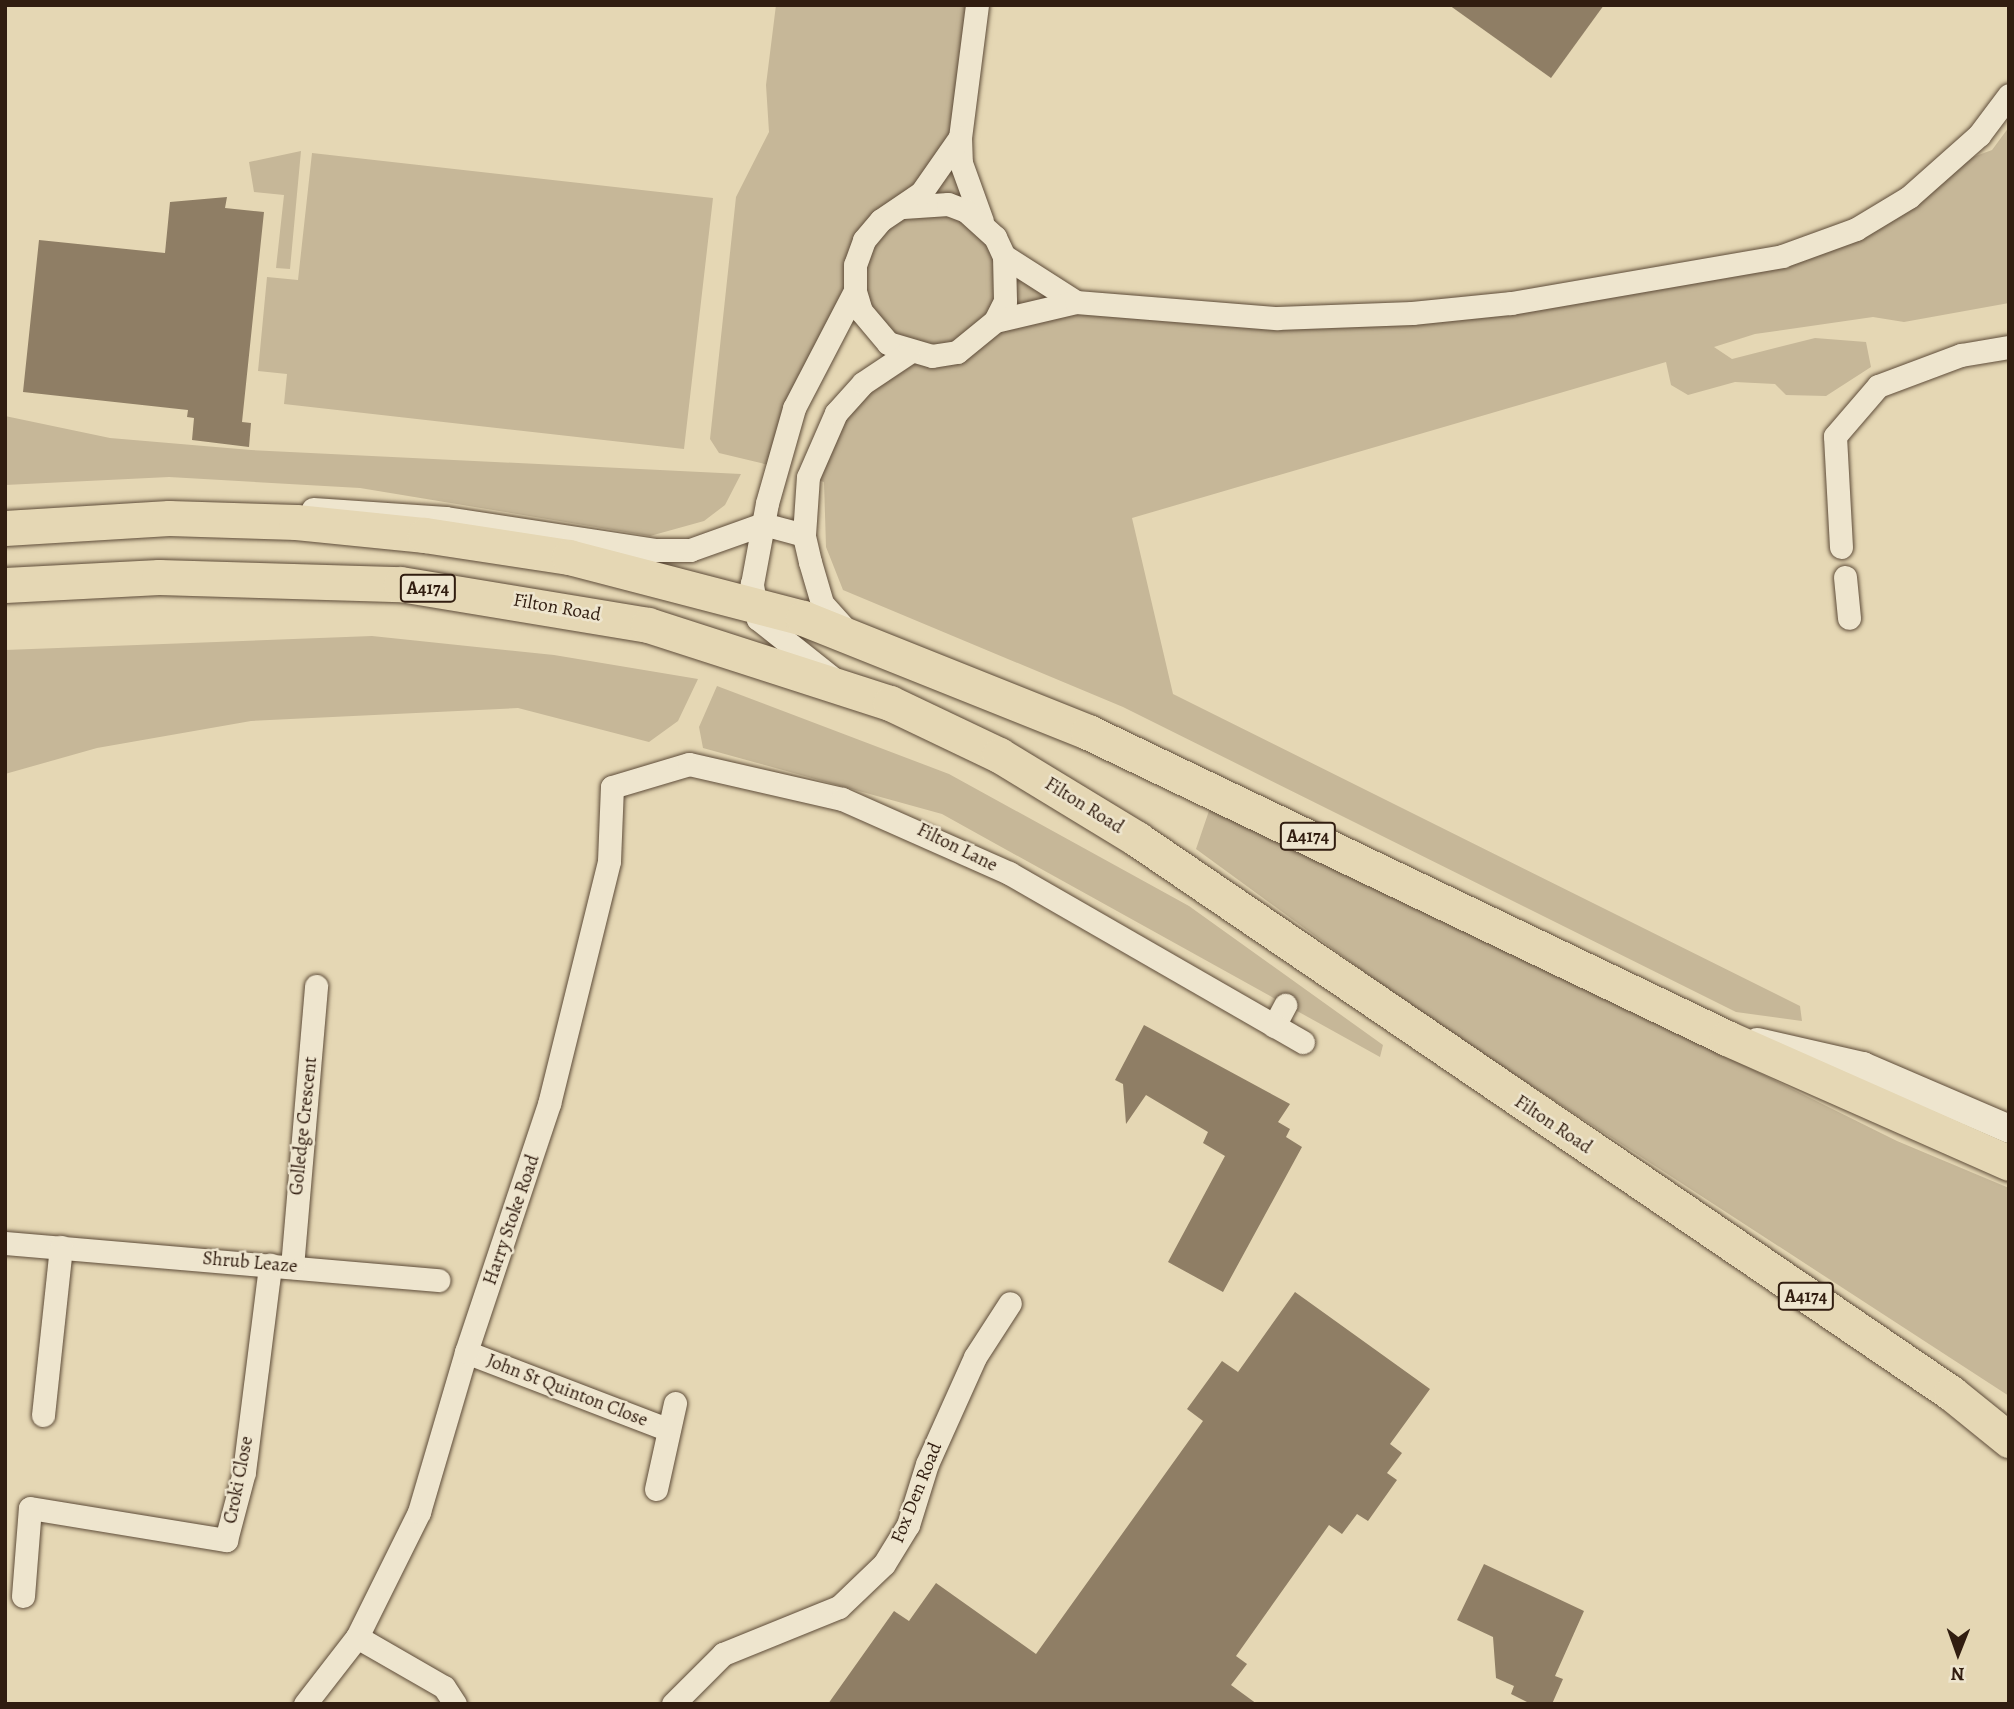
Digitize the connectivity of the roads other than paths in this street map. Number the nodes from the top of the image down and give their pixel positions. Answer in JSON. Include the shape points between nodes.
{"nodes":[{"id":1,"x":977,"y":5,"type":"edge"},
{"id":2,"x":2009,"y":95,"type":"edge"},
{"id":3,"x":960,"y":137,"type":"junction"},
{"id":4,"x":904,"y":207,"type":"junction"},
{"id":5,"x":982,"y":221,"type":"junction"},
{"id":6,"x":1004,"y":256,"type":"junction"},
{"id":7,"x":855,"y":291,"type":"junction"},
{"id":8,"x":1076,"y":302,"type":"junction"},
{"id":9,"x":995,"y":321,"type":"junction"},
{"id":10,"x":2009,"y":347,"type":"edge"},
{"id":11,"x":908,"y":352,"type":"junction"},
{"id":12,"x":169,"y":518,"type":"junction"},
{"id":13,"x":762,"y":524,"type":"junction"},
{"id":14,"x":5,"y":528,"type":"edge"},
{"id":15,"x":804,"y":535,"type":"junction"},
{"id":16,"x":1841,"y":547,"type":"dead end"},
{"id":17,"x":5,"y":574,"type":"edge"},
{"id":18,"x":1844,"y":577,"type":"dead end"},
{"id":19,"x":68,"y":580,"type":"junction"},
{"id":20,"x":5,"y":585,"type":"edge"},
{"id":21,"x":751,"y":602,"type":"junction"},
{"id":22,"x":1849,"y":618,"type":"dead end"},
{"id":23,"x":854,"y":637,"type":"junction"},
{"id":24,"x":840,"y":683,"type":"junction"},
{"id":25,"x":612,"y":787,"type":"joint"},
{"id":26,"x":316,"y":986,"type":"dead end"},
{"id":27,"x":1285,"y":1005,"type":"dead end"},
{"id":28,"x":1273,"y":1026,"type":"junction"},
{"id":29,"x":1727,"y":1038,"type":"junction"},
{"id":30,"x":1303,"y":1042,"type":"dead end"},
{"id":31,"x":2009,"y":1129,"type":"edge"},
{"id":32,"x":2009,"y":1163,"type":"edge"},
{"id":33,"x":5,"y":1242,"type":"edge"},
{"id":34,"x":61,"y":1247,"type":"junction"},
{"id":35,"x":281,"y":1266,"type":"junction"},
{"id":36,"x":438,"y":1280,"type":"dead end"},
{"id":37,"x":1010,"y":1303,"type":"dead end"},
{"id":38,"x":466,"y":1352,"type":"junction"},
{"id":39,"x":675,"y":1403,"type":"dead end"},
{"id":40,"x":43,"y":1415,"type":"dead end"},
{"id":41,"x":669,"y":1430,"type":"junction"},
{"id":42,"x":2009,"y":1440,"type":"edge"},
{"id":43,"x":656,"y":1489,"type":"dead end"},
{"id":44,"x":23,"y":1596,"type":"dead end"},
{"id":45,"x":357,"y":1637,"type":"junction"},
{"id":46,"x":305,"y":1704,"type":"edge"},
{"id":47,"x":455,"y":1704,"type":"edge"},
{"id":48,"x":673,"y":1704,"type":"edge"}],
"edges":[{"from":1,"to":3,"type":"street"},
{"from":2,"to":8,"type":"street","via":[[1979,135],[1909,197],[1856,229],[1782,256],[1511,303],[1372,316],[1183,314]]},
{"from":3,"to":4,"type":"street","via":[[934,178]]},
{"from":3,"to":5,"type":"street","via":[[961,163]]},
{"from":4,"to":5,"type":"street","via":[[948,204]]},
{"from":4,"to":7,"type":"street","via":[[881,220],[864,240],[855,265]]},
{"from":5,"to":6,"type":"street"},
{"from":6,"to":8,"type":"street"},
{"from":6,"to":9,"type":"street","via":[[1008,278]]},
{"from":7,"to":11,"type":"street","via":[[872,329]]},
{"from":7,"to":13,"type":"street","via":[[794,408]]},
{"from":8,"to":9,"type":"street"},
{"from":9,"to":11,"type":"street","via":[[957,352]]},
{"from":10,"to":16,"type":"street","via":[[1961,355],[1878,386],[1835,436]]},
{"from":11,"to":15,"type":"street","via":[[863,383],[825,431],[808,477]]},
{"from":12,"to":13,"type":"street","via":[[271,510],[387,511],[673,551],[707,546]]},
{"from":12,"to":14,"type":"main road","number":"A4174"},
{"from":12,"to":21,"type":"main road","number":"A4174","via":[[296,522],[491,544]]},
{"from":13,"to":15,"type":"street"},
{"from":13,"to":21,"type":"street"},
{"from":15,"to":23,"type":"street","via":[[822,603]]},
{"from":17,"to":19,"type":"main road"},
{"from":18,"to":22,"type":"street"},
{"from":19,"to":20,"type":"main road","name":"Filton Road","number":"A4174"},
{"from":19,"to":24,"type":"main road","name":"Filton Road","number":"A4174","via":[[292,577],[401,584],[648,625]]},
{"from":21,"to":23,"type":"main road","number":"A4174"},
{"from":21,"to":24,"type":"street","via":[[773,633]]},
{"from":23,"to":29,"type":"main road","number":"A4174","via":[[1088,733]]},
{"from":24,"to":42,"type":"main road","name":"Filton Road","number":"A4174","via":[[999,755],[1137,839],[1951,1393]]},
{"from":25,"to":28,"type":"street","name":"Filton Lane","via":[[689,764],[842,799],[1009,873]]},
{"from":25,"to":38,"type":"street","name":"Harry Stoke Road","via":[[609,861],[549,1104]]},
{"from":26,"to":35,"type":"street","name":"Golledge Crescent"},
{"from":27,"to":28,"type":"street"},
{"from":28,"to":30,"type":"street","name":"Filton Lane"},
{"from":29,"to":31,"type":"street","via":[[1816,1052],[1863,1066]]},
{"from":29,"to":32,"type":"main road","number":"A4174"},
{"from":33,"to":34,"type":"street","name":"Shrub Leaze"},
{"from":34,"to":35,"type":"street","name":"Shrub Leaze"},
{"from":34,"to":40,"type":"street"},
{"from":35,"to":36,"type":"street","name":"Shrub Leaze"},
{"from":35,"to":44,"type":"street","name":"Croki Close","via":[[244,1472],[226,1540],[30,1508]]},
{"from":37,"to":48,"type":"street","name":"Fox Den Road","via":[[975,1357],[927,1464],[908,1525],[884,1564],[839,1607],[723,1654]]},
{"from":38,"to":41,"type":"street","name":"John St Quinton Close"},
{"from":38,"to":45,"type":"street","name":"Harry Stoke Road","via":[[419,1512]]},
{"from":39,"to":41,"type":"street","name":"John St Quinton Close"},
{"from":41,"to":43,"type":"street","name":"John St Quinton Close"},
{"from":45,"to":46,"type":"street","name":"Harry Stoke Road"},
{"from":45,"to":47,"type":"street","via":[[444,1687]]}]}
